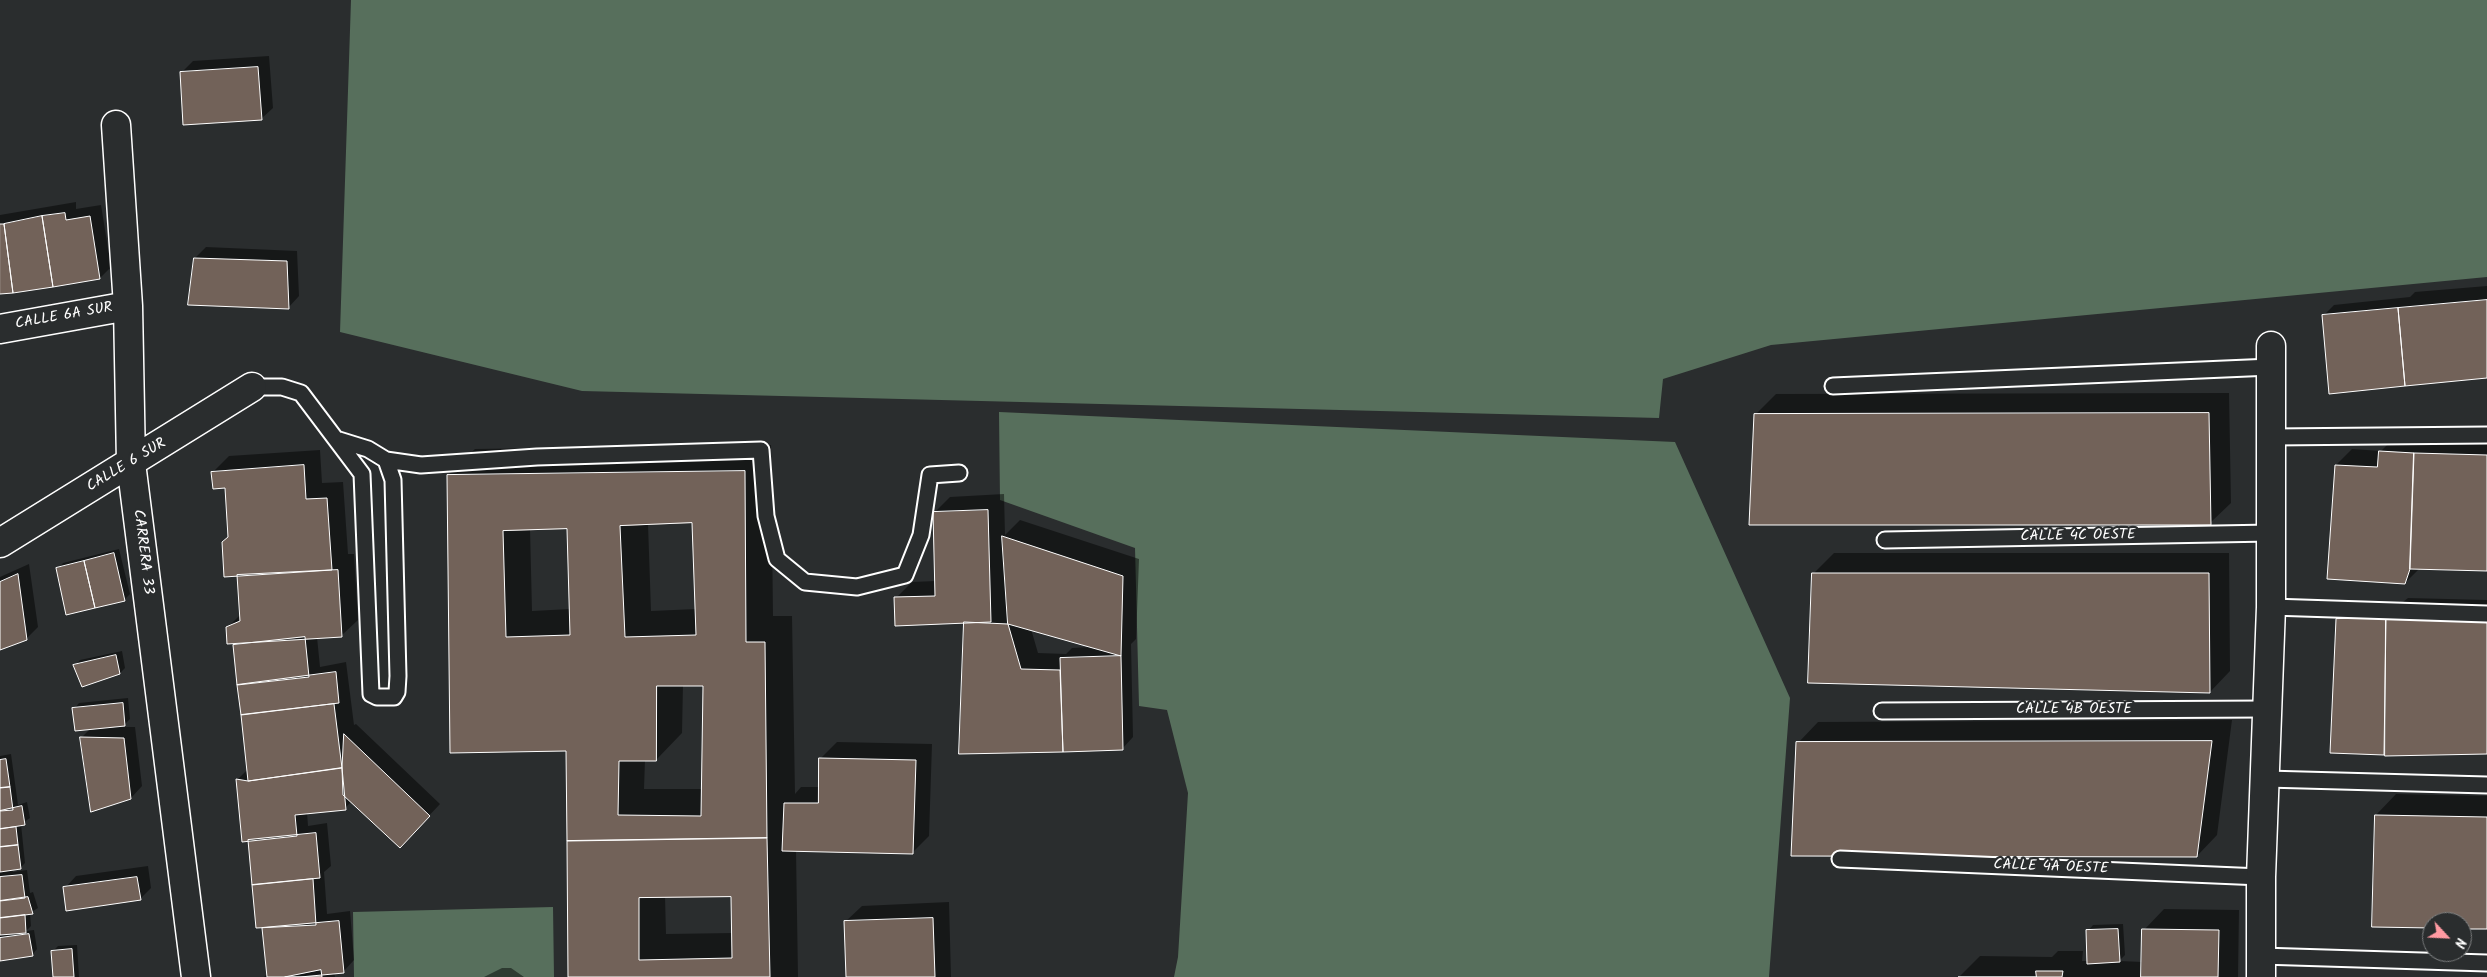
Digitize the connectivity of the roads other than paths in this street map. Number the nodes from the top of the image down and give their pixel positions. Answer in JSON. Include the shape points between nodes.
{"nodes":[{"id":1,"x":116,"y":125,"type":"dead end"},
{"id":2,"x":128,"y":306,"type":"junction"},
{"id":3,"x":0,"y":329,"type":"edge"},
{"id":4,"x":2271,"y":356,"type":"joint"},
{"id":5,"x":1833,"y":386,"type":"dead end"},
{"id":6,"x":252,"y":387,"type":"joint"},
{"id":7,"x":2487,"y":435,"type":"edge"},
{"id":8,"x":2272,"y":437,"type":"junction"},
{"id":9,"x":339,"y":440,"type":"junction"},
{"id":10,"x":386,"y":460,"type":"junction"},
{"id":11,"x":131,"y":463,"type":"junction"},
{"id":12,"x":959,"y":473,"type":"dead end"},
{"id":13,"x":2271,"y":533,"type":"junction"},
{"id":14,"x":1885,"y":540,"type":"dead end"},
{"id":15,"x":0,"y":543,"type":"edge"},
{"id":16,"x":2270,"y":607,"type":"junction"},
{"id":17,"x":2487,"y":614,"type":"edge"},
{"id":18,"x":2266,"y":709,"type":"junction"},
{"id":19,"x":1882,"y":711,"type":"dead end"},
{"id":20,"x":2266,"y":779,"type":"junction"},
{"id":21,"x":2487,"y":785,"type":"edge"},
{"id":22,"x":1840,"y":859,"type":"dead end"},
{"id":23,"x":2261,"y":876,"type":"junction"},
{"id":24,"x":2487,"y":962,"type":"edge"},
{"id":25,"x":2261,"y":967,"type":"edge"},
{"id":26,"x":196,"y":977,"type":"edge"}],
"edges":[{"from":1,"to":2,"type":"street","name":"CARRERA 33"},
{"from":2,"to":3,"type":"street","name":"CALLE 6A SUR"},
{"from":2,"to":11,"type":"street","name":"CARRERA 33"},
{"from":4,"to":5,"type":"lane"},
{"from":4,"to":8,"type":"street"},
{"from":6,"to":9,"type":"lane","via":[[282,387],[301,393]]},
{"from":6,"to":11,"type":"street","name":"CALLE 6 SUR"},
{"from":7,"to":8,"type":"lane"},
{"from":8,"to":13,"type":"street"},
{"from":9,"to":10,"type":"lane"},
{"from":9,"to":10,"type":"lane","via":[[362,474],[369,669],[371,694],[377,697],[394,697],[398,676],[393,480]]},
{"from":10,"to":12,"type":"lane","via":[[421,465],[537,457],[761,450],[766,516],[777,559],[805,582],[857,587],[905,575],[921,535],[930,475]]},
{"from":11,"to":15,"type":"street","name":"CALLE 6 SUR"},
{"from":11,"to":26,"type":"street","name":"CARRERA 33"},
{"from":13,"to":14,"type":"lane","name":"CALLE 4C OESTE"},
{"from":13,"to":16,"type":"street"},
{"from":16,"to":17,"type":"lane"},
{"from":16,"to":18,"type":"street"},
{"from":18,"to":19,"type":"lane","name":"CALLE 4B OESTE"},
{"from":18,"to":20,"type":"street"},
{"from":20,"to":21,"type":"lane"},
{"from":20,"to":23,"type":"street"},
{"from":22,"to":23,"type":"lane","name":"CALLE 4A OESTE"},
{"from":23,"to":25,"type":"street"},
{"from":24,"to":25,"type":"lane"}]}
